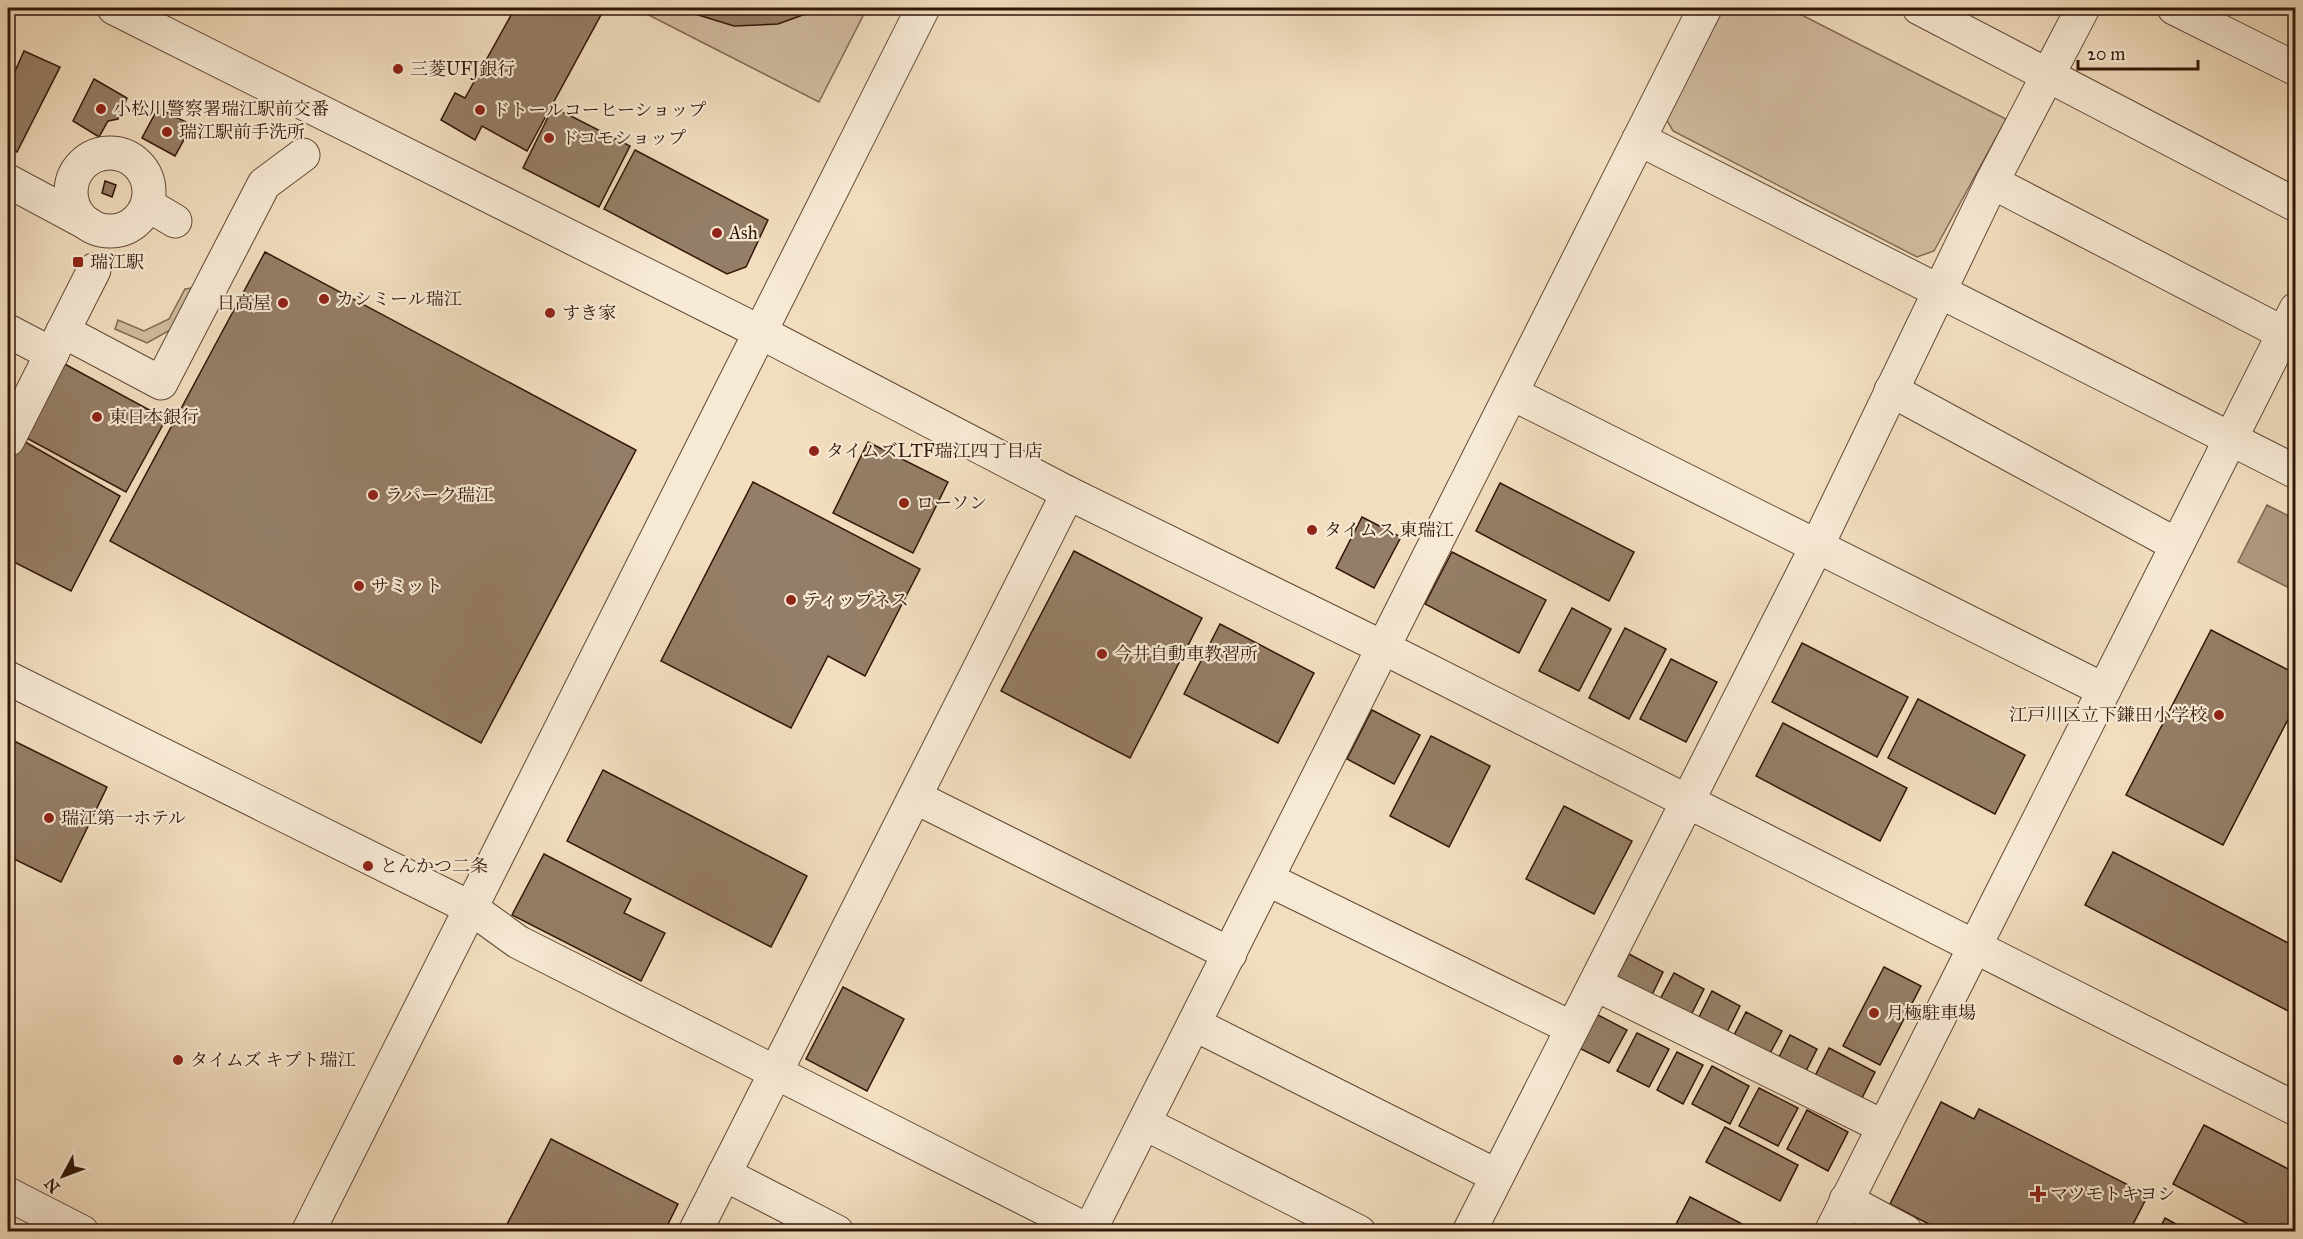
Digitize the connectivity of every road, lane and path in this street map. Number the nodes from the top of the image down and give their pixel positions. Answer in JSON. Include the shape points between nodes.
{"nodes":[{"id":1,"x":923,"y":8,"type":"edge"},
{"id":2,"x":1705,"y":8,"type":"edge"},
{"id":3,"x":1919,"y":8,"type":"edge"},
{"id":4,"x":2083,"y":8,"type":"edge"},
{"id":5,"x":2174,"y":8,"type":"edge"},
{"id":6,"x":126,"y":10,"type":"edge"},
{"id":7,"x":2295,"y":69,"type":"edge"},
{"id":8,"x":2048,"y":76,"type":"junction"},
{"id":9,"x":1639,"y":139,"type":"junction"},
{"id":10,"x":303,"y":155,"type":"dead end"},
{"id":11,"x":8,"y":181,"type":"edge"},
{"id":12,"x":1992,"y":182,"type":"junction"},
{"id":13,"x":2295,"y":205,"type":"edge"},
{"id":14,"x":92,"y":226,"type":"junction"},
{"id":15,"x":94,"y":270,"type":"dead end"},
{"id":16,"x":1939,"y":291,"type":"junction"},
{"id":17,"x":2289,"y":321,"type":"edge"},
{"id":18,"x":8,"y":331,"type":"edge"},
{"id":19,"x":760,"y":332,"type":"junction"},
{"id":20,"x":57,"y":343,"type":"junction"},
{"id":21,"x":1891,"y":390,"type":"junction"},
{"id":22,"x":1513,"y":394,"type":"junction"},
{"id":23,"x":2231,"y":439,"type":"junction"},
{"id":24,"x":8,"y":440,"type":"edge"},
{"id":25,"x":2295,"y":472,"type":"edge"},
{"id":26,"x":1068,"y":493,"type":"junction"},
{"id":27,"x":2177,"y":545,"type":"junction"},
{"id":28,"x":1817,"y":546,"type":"junction"},
{"id":29,"x":1384,"y":648,"type":"junction"},
{"id":30,"x":8,"y":678,"type":"edge"},
{"id":31,"x":2104,"y":690,"type":"junction"},
{"id":32,"x":915,"y":797,"type":"junction"},
{"id":33,"x":1688,"y":801,"type":"junction"},
{"id":34,"x":1267,"y":879,"type":"junction"},
{"id":35,"x":471,"y":908,"type":"junction"},
{"id":36,"x":1976,"y":946,"type":"junction"},
{"id":37,"x":1230,"y":954,"type":"junction"},
{"id":38,"x":1595,"y":984,"type":"junction"},
{"id":39,"x":1194,"y":1024,"type":"junction"},
{"id":40,"x":1572,"y":1028,"type":"junction"},
{"id":41,"x":775,"y":1073,"type":"junction"},
{"id":42,"x":2295,"y":1109,"type":"edge"},
{"id":43,"x":1144,"y":1123,"type":"junction"},
{"id":44,"x":1884,"y":1127,"type":"junction"},
{"id":45,"x":724,"y":1174,"type":"junction"},
{"id":46,"x":1497,"y":1176,"type":"junction"},
{"id":47,"x":8,"y":1194,"type":"edge"},
{"id":48,"x":1846,"y":1200,"type":"junction"},
{"id":49,"x":1089,"y":1231,"type":"edge"},
{"id":50,"x":82,"y":1232,"type":"edge"},
{"id":51,"x":308,"y":1232,"type":"edge"},
{"id":52,"x":695,"y":1232,"type":"edge"},
{"id":53,"x":837,"y":1232,"type":"edge"},
{"id":54,"x":1359,"y":1232,"type":"edge"},
{"id":55,"x":1469,"y":1232,"type":"edge"},
{"id":56,"x":1831,"y":1232,"type":"edge"},
{"id":57,"x":1906,"y":1232,"type":"edge"}],
"edges":[{"from":1,"to":19,"type":"street"},
{"from":2,"to":9,"type":"street"},
{"from":3,"to":8,"type":"street"},
{"from":4,"to":8,"type":"street"},
{"from":5,"to":7,"type":"street"},
{"from":6,"to":19,"type":"street"},
{"from":8,"to":12,"type":"street"},
{"from":8,"to":13,"type":"street"},
{"from":9,"to":16,"type":"street"},
{"from":9,"to":22,"type":"street"},
{"from":10,"to":20,"type":"street","via":[[264,184],[161,383]]},
{"from":11,"to":14,"type":"street"},
{"from":12,"to":16,"type":"street"},
{"from":12,"to":17,"type":"street"},
{"from":14,"to":14,"type":"street","via":[[75,209],[71,184],[83,163],[93,156],[117,153],[140,165],[161,213],[131,226],[104,231]]},
{"from":15,"to":20,"type":"street"},
{"from":16,"to":21,"type":"street"},
{"from":16,"to":23,"type":"street"},
{"from":17,"to":23,"type":"street"},
{"from":18,"to":20,"type":"street"},
{"from":19,"to":26,"type":"street"},
{"from":19,"to":35,"type":"street"},
{"from":20,"to":24,"type":"street"},
{"from":21,"to":27,"type":"street"},
{"from":21,"to":28,"type":"street"},
{"from":22,"to":28,"type":"street"},
{"from":22,"to":29,"type":"street"},
{"from":23,"to":25,"type":"street"},
{"from":23,"to":27,"type":"street"},
{"from":26,"to":29,"type":"street"},
{"from":26,"to":32,"type":"street"},
{"from":27,"to":31,"type":"street"},
{"from":28,"to":31,"type":"street"},
{"from":28,"to":33,"type":"street"},
{"from":29,"to":33,"type":"street"},
{"from":29,"to":34,"type":"street"},
{"from":30,"to":35,"type":"street"},
{"from":31,"to":36,"type":"street"},
{"from":32,"to":37,"type":"street"},
{"from":32,"to":41,"type":"street"},
{"from":33,"to":36,"type":"street"},
{"from":33,"to":38,"type":"street"},
{"from":34,"to":37,"type":"street"},
{"from":34,"to":40,"type":"street"},
{"from":35,"to":41,"type":"street","via":[[518,942]]},
{"from":35,"to":51,"type":"street"},
{"from":36,"to":42,"type":"street"},
{"from":36,"to":44,"type":"street"},
{"from":37,"to":39,"type":"street"},
{"from":38,"to":40,"type":"street"},
{"from":38,"to":44,"type":"street"},
{"from":39,"to":43,"type":"street"},
{"from":39,"to":46,"type":"street"},
{"from":40,"to":46,"type":"street"},
{"from":41,"to":45,"type":"street"},
{"from":41,"to":49,"type":"street"},
{"from":43,"to":49,"type":"street"},
{"from":43,"to":54,"type":"street"},
{"from":44,"to":48,"type":"street"},
{"from":45,"to":52,"type":"street"},
{"from":45,"to":53,"type":"street"},
{"from":46,"to":55,"type":"street"},
{"from":47,"to":50,"type":"street"},
{"from":48,"to":56,"type":"street"},
{"from":48,"to":57,"type":"street"}]}
